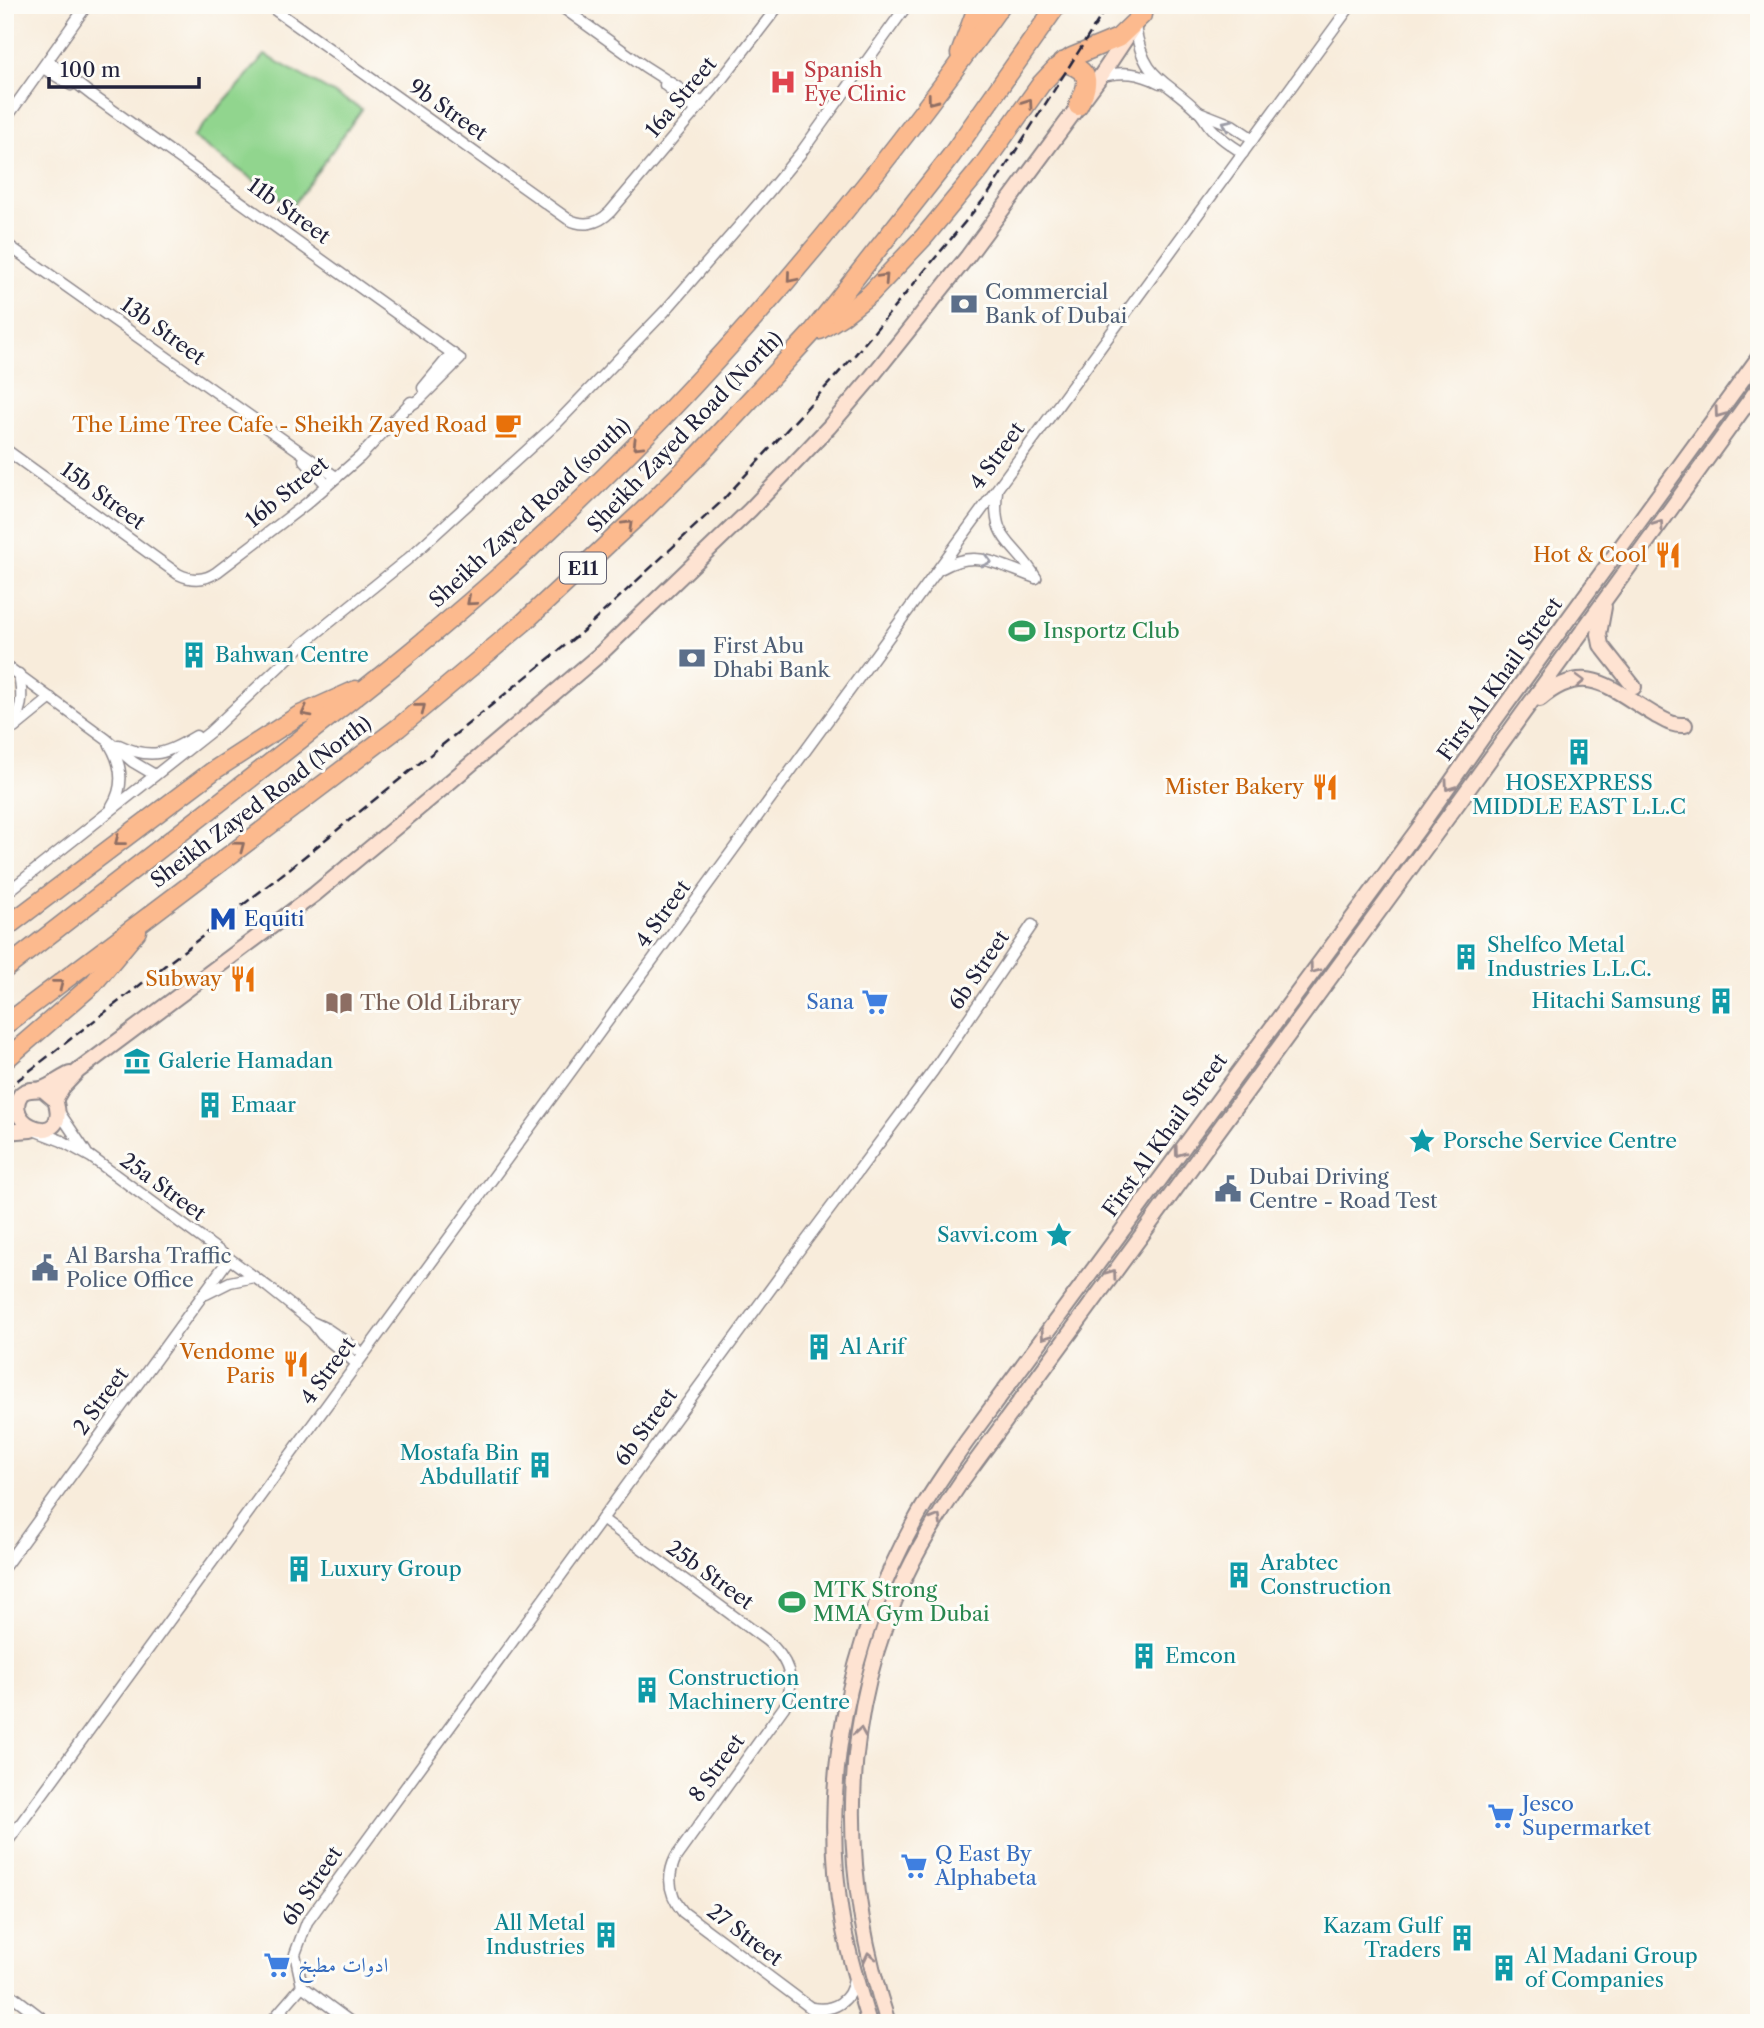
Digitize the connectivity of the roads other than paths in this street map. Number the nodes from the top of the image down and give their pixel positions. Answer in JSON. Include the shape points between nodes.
{"nodes":[{"id":1,"x":88,"y":5,"type":"edge"},
{"id":2,"x":268,"y":5,"type":"edge"},
{"id":3,"x":559,"y":5,"type":"edge"},
{"id":4,"x":779,"y":5,"type":"edge"},
{"id":5,"x":907,"y":5,"type":"edge"},
{"id":6,"x":978,"y":5,"type":"edge"},
{"id":7,"x":1001,"y":5,"type":"edge"},
{"id":8,"x":1057,"y":5,"type":"edge"},
{"id":9,"x":1350,"y":5,"type":"edge"},
{"id":10,"x":1141,"y":16,"type":"edge"},
{"id":11,"x":1062,"y":62,"type":"junction"},
{"id":12,"x":45,"y":64,"type":"junction"},
{"id":13,"x":957,"y":66,"type":"junction"},
{"id":14,"x":1100,"y":77,"type":"junction"},
{"id":15,"x":1165,"y":86,"type":"junction"},
{"id":16,"x":699,"y":106,"type":"junction"},
{"id":17,"x":1078,"y":106,"type":"junction"},
{"id":18,"x":1199,"y":112,"type":"junction"},
{"id":19,"x":5,"y":120,"type":"edge"},
{"id":20,"x":1253,"y":139,"type":"junction"},
{"id":21,"x":1243,"y":153,"type":"junction"},
{"id":22,"x":610,"y":212,"type":"joint"},
{"id":23,"x":5,"y":243,"type":"edge"},
{"id":24,"x":811,"y":334,"type":"junction"},
{"id":25,"x":456,"y":356,"type":"joint"},
{"id":26,"x":1759,"y":357,"type":"edge"},
{"id":27,"x":1759,"y":387,"type":"edge"},
{"id":28,"x":5,"y":449,"type":"edge"},
{"id":29,"x":298,"y":452,"type":"junction"},
{"id":30,"x":337,"y":477,"type":"junction"},
{"id":31,"x":327,"y":485,"type":"junction"},
{"id":32,"x":997,"y":489,"type":"junction"},
{"id":33,"x":939,"y":570,"type":"junction"},
{"id":34,"x":178,"y":574,"type":"joint"},
{"id":35,"x":1605,"y":601,"type":"junction"},
{"id":36,"x":5,"y":665,"type":"edge"},
{"id":37,"x":19,"y":674,"type":"junction"},
{"id":38,"x":369,"y":686,"type":"junction"},
{"id":39,"x":1634,"y":687,"type":"dead end"},
{"id":40,"x":51,"y":698,"type":"junction"},
{"id":41,"x":1523,"y":714,"type":"junction"},
{"id":42,"x":221,"y":722,"type":"junction"},
{"id":43,"x":1685,"y":725,"type":"dead end"},
{"id":44,"x":5,"y":729,"type":"edge"},
{"id":45,"x":5,"y":735,"type":"edge"},
{"id":46,"x":106,"y":738,"type":"junction"},
{"id":47,"x":155,"y":775,"type":"junction"},
{"id":48,"x":106,"y":815,"type":"junction"},
{"id":49,"x":5,"y":894,"type":"edge"},
{"id":50,"x":147,"y":916,"type":"junction"},
{"id":51,"x":1032,"y":925,"type":"dead end"},
{"id":52,"x":5,"y":928,"type":"edge"},
{"id":53,"x":5,"y":969,"type":"edge"},
{"id":54,"x":5,"y":1026,"type":"edge"},
{"id":55,"x":5,"y":1060,"type":"edge"},
{"id":56,"x":78,"y":1071,"type":"junction"},
{"id":57,"x":42,"y":1089,"type":"junction"},
{"id":58,"x":56,"y":1104,"type":"junction"},
{"id":59,"x":11,"y":1106,"type":"edge"},
{"id":60,"x":33,"y":1130,"type":"junction"},
{"id":61,"x":5,"y":1132,"type":"edge"},
{"id":62,"x":91,"y":1157,"type":"junction"},
{"id":63,"x":229,"y":1259,"type":"junction"},
{"id":64,"x":254,"y":1277,"type":"junction"},
{"id":65,"x":200,"y":1298,"type":"junction"},
{"id":66,"x":313,"y":1323,"type":"junction"},
{"id":67,"x":364,"y":1354,"type":"junction"},
{"id":68,"x":357,"y":1364,"type":"junction"},
{"id":69,"x":602,"y":1519,"type":"junction"},
{"id":70,"x":5,"y":1566,"type":"edge"},
{"id":71,"x":788,"y":1667,"type":"joint"},
{"id":72,"x":5,"y":1845,"type":"edge"},
{"id":73,"x":670,"y":1890,"type":"joint"},
{"id":74,"x":855,"y":1975,"type":"junction"},
{"id":75,"x":302,"y":1986,"type":"junction"},
{"id":76,"x":5,"y":1990,"type":"edge"},
{"id":77,"x":804,"y":2004,"type":"junction"},
{"id":78,"x":5,"y":2017,"type":"edge"},
{"id":79,"x":13,"y":2023,"type":"edge"},
{"id":80,"x":48,"y":2023,"type":"edge"},
{"id":81,"x":270,"y":2023,"type":"edge"},
{"id":82,"x":352,"y":2023,"type":"edge"},
{"id":83,"x":831,"y":2023,"type":"edge"},
{"id":84,"x":869,"y":2023,"type":"edge"},
{"id":85,"x":888,"y":2023,"type":"edge"}],
"edges":[{"from":1,"to":12,"type":"street"},
{"from":2,"to":22,"type":"street","name":"9b Street","via":[[568,219],[593,223]]},
{"from":3,"to":16,"type":"street"},
{"from":4,"to":16,"type":"street","name":"16a Street"},
{"from":5,"to":42,"type":"street","via":[[793,162],[650,326],[511,466],[409,558],[304,643]]},
{"from":6,"to":13,"type":"highway"},
{"from":7,"to":13,"type":"highway","name":"Sheikh Zayed Road (south)","number":"E11"},
{"from":8,"to":24,"type":"highway","name":"Sheikh Zayed Road (North)","number":"E11","via":[[951,156]]},
{"from":9,"to":20,"type":"street","name":"4 Street"},
{"from":10,"to":11,"type":"highway","via":[[1118,38]]},
{"from":10,"to":14,"type":"main road"},
{"from":10,"to":15,"type":"street","via":[[1143,61]]},
{"from":11,"to":17,"type":"highway","via":[[1078,67],[1086,76]]},
{"from":24,"to":11,"type":"highway","one_way":true,"via":[[857,306],[924,237]]},
{"from":12,"to":19,"type":"street"},
{"from":12,"to":25,"type":"street","name":"11b Street"},
{"from":13,"to":38,"type":"highway","name":"Sheikh Zayed Road (south)","number":"E11","one_way":true,"via":[[823,240],[685,396],[538,541]]},
{"from":14,"to":15,"type":"street","via":[[1136,74]]},
{"from":14,"to":17,"type":"main road"},
{"from":15,"to":18,"type":"street"},
{"from":16,"to":22,"type":"street","name":"16a Street"},
{"from":17,"to":56,"type":"main road","via":[[968,256],[869,380],[678,581],[573,677],[315,894]]},
{"from":20,"to":18,"type":"street","one_way":true},
{"from":18,"to":21,"type":"street","via":[[1216,133]]},
{"from":20,"to":21,"type":"street","name":"4 Street"},
{"from":21,"to":32,"type":"street","name":"4 Street"},
{"from":23,"to":29,"type":"street","name":"13b Street"},
{"from":50,"to":24,"type":"highway","name":"Sheikh Zayed Road (North)","number":"E11","one_way":true,"via":[[387,736],[523,623],[700,454]]},
{"from":25,"to":30,"type":"street","name":"16b Street"},
{"from":26,"to":74,"type":"main road","name":"First Al Khail Street","one_way":true,"via":[[967,1441],[915,1520],[861,1647],[838,1755],[836,1866]]},
{"from":35,"to":27,"type":"main road","name":"First Al Khail Street","one_way":true},
{"from":28,"to":34,"type":"street","name":"15b Street"},
{"from":29,"to":30,"type":"street","name":"13b Street"},
{"from":29,"to":31,"type":"street","name":"13b Street"},
{"from":30,"to":31,"type":"street","name":"16b Street"},
{"from":31,"to":34,"type":"street","name":"16b Street","via":[[212,576],[196,579]]},
{"from":32,"to":33,"type":"street","name":"4 Street"},
{"from":33,"to":32,"type":"street","one_way":true,"via":[[981,558],[1036,578],[1000,533],[995,514]]},
{"from":33,"to":67,"type":"street","name":"4 Street"},
{"from":35,"to":39,"type":"main road","via":[[1601,645]]},
{"from":35,"to":41,"type":"main road","name":"First Al Khail Street"},
{"from":36,"to":37,"type":"street"},
{"from":37,"to":40,"type":"street"},
{"from":37,"to":44,"type":"street","via":[[20,709]]},
{"from":38,"to":52,"type":"highway","one_way":true,"via":[[281,725]]},
{"from":38,"to":53,"type":"highway","name":"Sheikh Zayed Road (south)","number":"E11"},
{"from":40,"to":45,"type":"street"},
{"from":40,"to":46,"type":"street"},
{"from":41,"to":43,"type":"main road","one_way":true,"via":[[1559,685],[1582,679],[1606,685],[1673,725]]},
{"from":85,"to":41,"type":"main road","name":"First Al Khail Street","one_way":true,"via":[[858,1907],[853,1800],[869,1682],[906,1576],[963,1479]]},
{"from":42,"to":46,"type":"street","via":[[159,754],[137,753]]},
{"from":42,"to":47,"type":"street"},
{"from":46,"to":47,"type":"street"},
{"from":46,"to":48,"type":"street","via":[[119,761],[121,777],[119,793]]},
{"from":47,"to":48,"type":"street"},
{"from":48,"to":49,"type":"street"},
{"from":54,"to":50,"type":"highway","name":"Sheikh Zayed Road (North)","number":"E11","one_way":true},
{"from":50,"to":55,"type":"highway","via":[[93,984]]},
{"from":51,"to":69,"type":"street","name":"6b Street","via":[[933,1071]]},
{"from":56,"to":57,"type":"main road"},
{"from":56,"to":58,"type":"main road","via":[[62,1087]]},
{"from":57,"to":58,"type":"main road"},
{"from":57,"to":59,"type":"main road","via":[[26,1091]]},
{"from":58,"to":60,"type":"main road","via":[[52,1123]]},
{"from":58,"to":62,"type":"street","name":"25a Street"},
{"from":59,"to":60,"type":"main road","via":[[24,1127]]},
{"from":60,"to":61,"type":"main road"},
{"from":60,"to":62,"type":"street","name":"25a Street"},
{"from":62,"to":63,"type":"street","name":"25a Street"},
{"from":63,"to":64,"type":"street","name":"25a Street"},
{"from":63,"to":65,"type":"street","name":"2 Street"},
{"from":64,"to":65,"type":"street","via":[[222,1284]]},
{"from":64,"to":66,"type":"street","name":"25a Street"},
{"from":65,"to":70,"type":"street","name":"2 Street"},
{"from":66,"to":67,"type":"street","name":"25a Street"},
{"from":66,"to":68,"type":"street","name":"25a Street"},
{"from":67,"to":68,"type":"street","name":"4 Street"},
{"from":68,"to":72,"type":"street","name":"4 Street"},
{"from":69,"to":71,"type":"street","name":"25b Street","via":[[766,1640]]},
{"from":69,"to":75,"type":"street","name":"6b Street","via":[[307,1922],[295,1954]]},
{"from":71,"to":73,"type":"street","name":"8 Street","via":[[790,1688],[784,1707],[676,1857]]},
{"from":73,"to":77,"type":"street","name":"27 Street","via":[[682,1912]]},
{"from":74,"to":77,"type":"street","via":[[852,1991],[842,2003],[827,2009]]},
{"from":74,"to":84,"type":"main road","name":"First Al Khail Street"},
{"from":75,"to":81,"type":"street"},
{"from":75,"to":82,"type":"street"},
{"from":76,"to":80,"type":"street"},
{"from":77,"to":83,"type":"street","name":"27 Street"},
{"from":78,"to":79,"type":"main road"}]}
